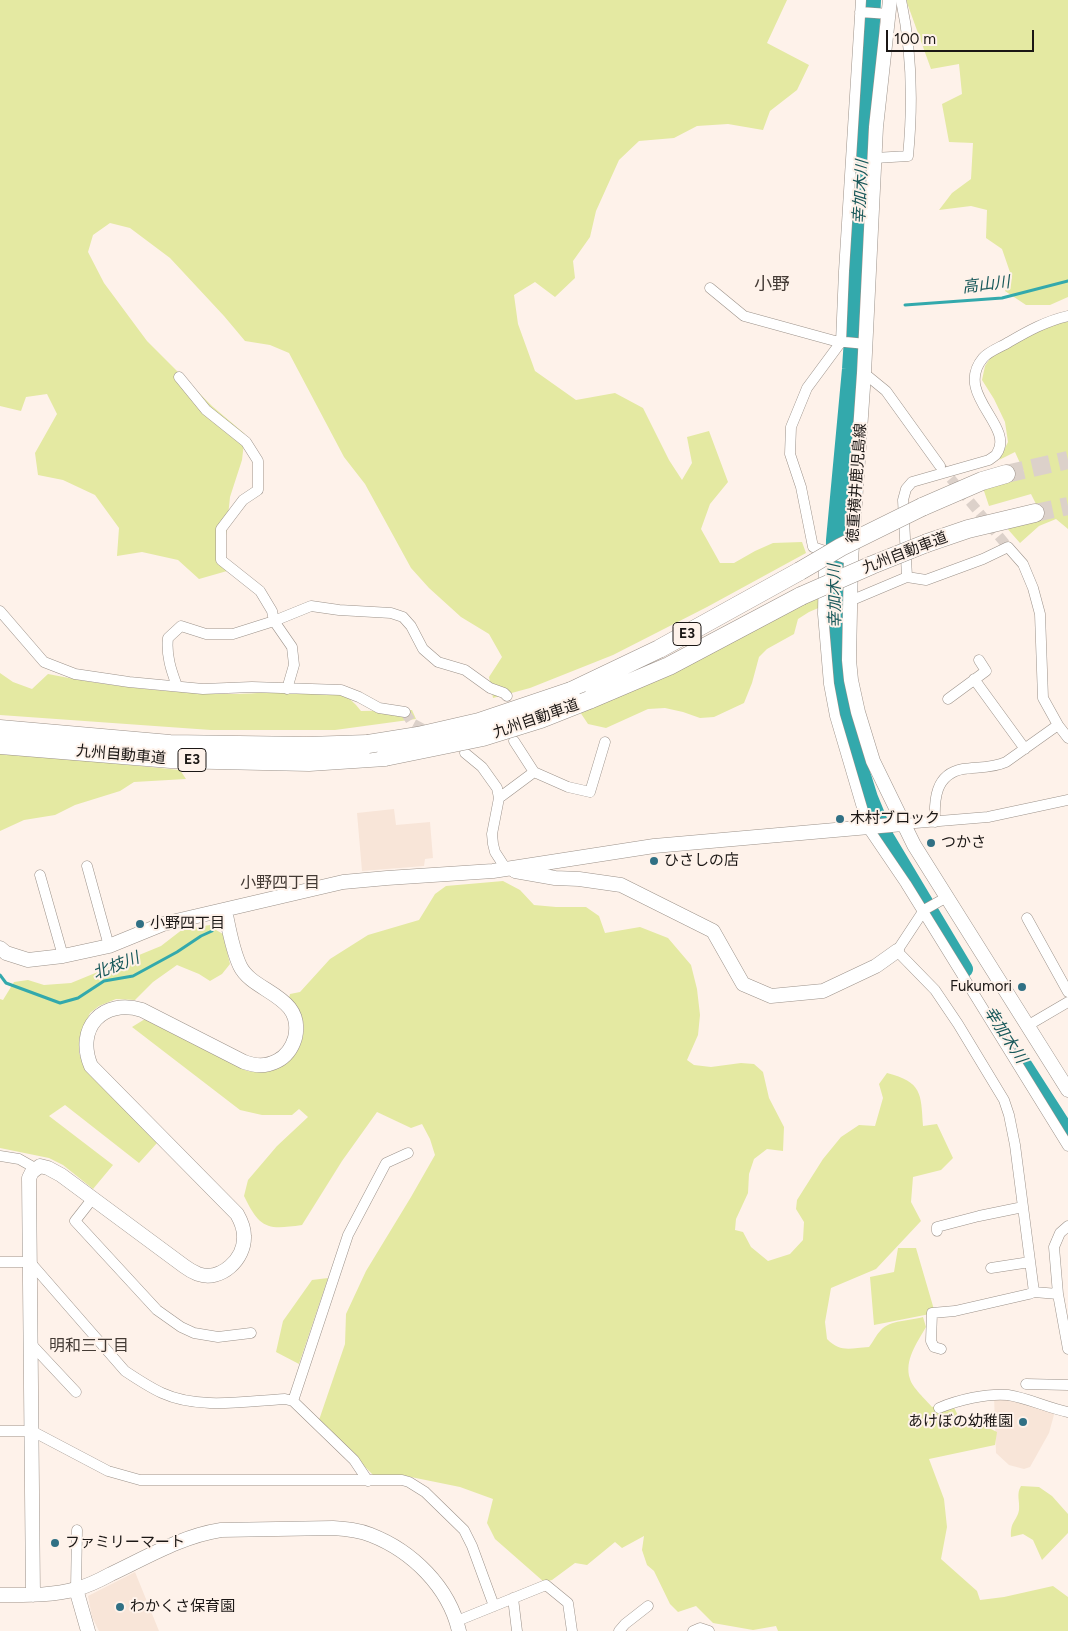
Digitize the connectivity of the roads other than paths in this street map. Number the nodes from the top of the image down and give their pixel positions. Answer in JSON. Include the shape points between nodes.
{"nodes":[{"id":1,"x":861,"y":0,"type":"edge"},
{"id":2,"x":901,"y":0,"type":"edge"},
{"id":3,"x":889,"y":7,"type":"edge"},
{"id":4,"x":860,"y":12,"type":"junction"},
{"id":5,"x":875,"y":158,"type":"junction"},
{"id":6,"x":710,"y":288,"type":"dead end"},
{"id":7,"x":1068,"y":316,"type":"edge"},
{"id":8,"x":843,"y":342,"type":"junction"},
{"id":9,"x":866,"y":344,"type":"junction"},
{"id":10,"x":864,"y":372,"type":"junction"},
{"id":11,"x":179,"y":377,"type":"dead end"},
{"id":12,"x":940,"y":466,"type":"tunnel mouth"},
{"id":13,"x":1006,"y":474,"type":"tunnel mouth"},
{"id":14,"x":1035,"y":513,"type":"tunnel mouth"},
{"id":15,"x":827,"y":552,"type":"junction"},
{"id":16,"x":849,"y":560,"type":"junction"},
{"id":17,"x":907,"y":577,"type":"junction"},
{"id":18,"x":850,"y":601,"type":"junction"},
{"id":19,"x":0,"y":611,"type":"edge"},
{"id":20,"x":274,"y":622,"type":"junction"},
{"id":21,"x":979,"y":660,"type":"dead end"},
{"id":22,"x":974,"y":680,"type":"junction"},
{"id":23,"x":177,"y":686,"type":"junction"},
{"id":24,"x":287,"y":689,"type":"junction"},
{"id":25,"x":506,"y":696,"type":"dead end"},
{"id":26,"x":948,"y":699,"type":"dead end"},
{"id":27,"x":405,"y":712,"type":"tunnel mouth"},
{"id":28,"x":1058,"y":726,"type":"junction"},
{"id":29,"x":0,"y":729,"type":"edge"},
{"id":30,"x":1068,"y":738,"type":"edge"},
{"id":31,"x":514,"y":741,"type":"dead end"},
{"id":32,"x":605,"y":742,"type":"dead end"},
{"id":33,"x":0,"y":745,"type":"edge"},
{"id":34,"x":1025,"y":749,"type":"junction"},
{"id":35,"x":465,"y":753,"type":"dead end"},
{"id":36,"x":534,"y":772,"type":"junction"},
{"id":37,"x":499,"y":798,"type":"junction"},
{"id":38,"x":1068,"y":800,"type":"edge"},
{"id":39,"x":934,"y":822,"type":"junction"},
{"id":40,"x":898,"y":825,"type":"junction"},
{"id":41,"x":872,"y":828,"type":"junction"},
{"id":42,"x":88,"y":866,"type":"dead end"},
{"id":43,"x":506,"y":869,"type":"junction"},
{"id":44,"x":40,"y":875,"type":"dead end"},
{"id":45,"x":942,"y":899,"type":"junction"},
{"id":46,"x":225,"y":910,"type":"junction"},
{"id":47,"x":923,"y":911,"type":"junction"},
{"id":48,"x":1027,"y":918,"type":"dead end"},
{"id":49,"x":109,"y":946,"type":"junction"},
{"id":50,"x":0,"y":948,"type":"edge"},
{"id":51,"x":897,"y":951,"type":"junction"},
{"id":52,"x":63,"y":956,"type":"junction"},
{"id":53,"x":1068,"y":992,"type":"edge"},
{"id":54,"x":1068,"y":1002,"type":"edge"},
{"id":55,"x":1027,"y":1026,"type":"junction"},
{"id":56,"x":1068,"y":1090,"type":"edge"},
{"id":57,"x":1068,"y":1146,"type":"edge"},
{"id":58,"x":408,"y":1153,"type":"dead end"},
{"id":59,"x":0,"y":1156,"type":"edge"},
{"id":60,"x":35,"y":1168,"type":"junction"},
{"id":61,"x":92,"y":1198,"type":"junction"},
{"id":62,"x":1023,"y":1207,"type":"junction"},
{"id":63,"x":1068,"y":1226,"type":"edge"},
{"id":64,"x":937,"y":1231,"type":"dead end"},
{"id":65,"x":0,"y":1262,"type":"edge"},
{"id":66,"x":30,"y":1262,"type":"junction"},
{"id":67,"x":1030,"y":1262,"type":"junction"},
{"id":68,"x":991,"y":1268,"type":"dead end"},
{"id":69,"x":1034,"y":1292,"type":"junction"},
{"id":70,"x":1058,"y":1294,"type":"junction"},
{"id":71,"x":251,"y":1333,"type":"dead end"},
{"id":72,"x":31,"y":1344,"type":"junction"},
{"id":73,"x":941,"y":1349,"type":"dead end"},
{"id":74,"x":1068,"y":1349,"type":"edge"},
{"id":75,"x":1026,"y":1384,"type":"dead end"},
{"id":76,"x":1068,"y":1386,"type":"edge"},
{"id":77,"x":76,"y":1392,"type":"dead end"},
{"id":78,"x":293,"y":1401,"type":"junction"},
{"id":79,"x":939,"y":1408,"type":"dead end"},
{"id":80,"x":1068,"y":1412,"type":"edge"},
{"id":81,"x":0,"y":1431,"type":"edge"},
{"id":82,"x":32,"y":1431,"type":"junction"},
{"id":83,"x":368,"y":1481,"type":"junction"},
{"id":84,"x":77,"y":1530,"type":"dead end"},
{"id":85,"x":76,"y":1589,"type":"junction"},
{"id":86,"x":0,"y":1595,"type":"edge"},
{"id":87,"x":33,"y":1595,"type":"junction"},
{"id":88,"x":514,"y":1598,"type":"junction"},
{"id":89,"x":494,"y":1606,"type":"junction"},
{"id":90,"x":648,"y":1606,"type":"dead end"},
{"id":91,"x":458,"y":1626,"type":"edge"},
{"id":92,"x":88,"y":1631,"type":"edge"},
{"id":93,"x":517,"y":1631,"type":"edge"},
{"id":94,"x":572,"y":1631,"type":"edge"},
{"id":95,"x":619,"y":1631,"type":"edge"},
{"id":96,"x":693,"y":1631,"type":"edge"},
{"id":97,"x":709,"y":1631,"type":"edge"}],
"edges":[{"from":1,"to":4,"type":"street"},
{"from":2,"to":5,"type":"street","via":[[910,59],[908,156]]},
{"from":3,"to":4,"type":"street"},
{"from":3,"to":5,"type":"street","name":"徳重横井鹿児島線"},
{"from":4,"to":8,"type":"street","via":[[844,261]]},
{"from":5,"to":9,"type":"street","name":"徳重横井鹿児島線"},
{"from":6,"to":8,"type":"street","via":[[744,316]]},
{"from":7,"to":17,"type":"street","via":[[1045,322],[984,356],[975,379],[976,392],[1000,436],[997,454],[989,460],[912,482],[906,489],[903,500]]},
{"from":8,"to":9,"type":"street"},
{"from":8,"to":15,"type":"street","via":[[807,388],[791,427],[790,454],[801,488],[813,548]]},
{"from":9,"to":10,"type":"street","name":"徳重横井鹿児島線"},
{"from":10,"to":12,"type":"street","via":[[886,391]]},
{"from":10,"to":16,"type":"street","name":"徳重横井鹿児島線"},
{"from":11,"to":20,"type":"street","via":[[206,410],[246,442],[258,461],[258,490],[243,500],[221,529],[221,560],[260,591],[272,611]]},
{"from":13,"to":29,"type":"highway","name":"九州自動車道","number":"E3","bridge":true,"via":[[922,507],[841,548],[659,650],[571,691],[479,722],[368,744],[288,746],[170,744]]},
{"from":14,"to":33,"type":"highway","name":"九州自動車道","number":"E3","bridge":true,"via":[[926,543],[801,596],[669,666],[541,720],[483,737],[385,757],[309,762],[171,759]]},
{"from":15,"to":16,"type":"street"},
{"from":15,"to":41,"type":"street","via":[[823,614],[829,684],[835,716]]},
{"from":16,"to":18,"type":"street","name":"徳重横井鹿児島線"},
{"from":17,"to":18,"type":"street"},
{"from":17,"to":28,"type":"street","via":[[926,580],[1008,547],[1023,564],[1033,588],[1040,614],[1043,698]]},
{"from":18,"to":40,"type":"street","name":"徳重横井鹿児島線","via":[[848,660],[851,680],[873,761]]},
{"from":19,"to":23,"type":"street","via":[[44,662],[75,674]]},
{"from":20,"to":23,"type":"street","via":[[233,634],[206,634],[181,626],[167,643]]},
{"from":20,"to":24,"type":"street","via":[[292,647],[294,664]]},
{"from":20,"to":25,"type":"street","via":[[311,606],[391,613],[403,617],[424,649],[438,662],[465,670]]},
{"from":21,"to":22,"type":"street","via":[[986,671]]},
{"from":22,"to":26,"type":"street"},
{"from":22,"to":34,"type":"street"},
{"from":23,"to":24,"type":"street"},
{"from":24,"to":27,"type":"street","via":[[341,690],[379,708]]},
{"from":28,"to":30,"type":"street"},
{"from":28,"to":34,"type":"street"},
{"from":31,"to":36,"type":"street"},
{"from":32,"to":36,"type":"street","via":[[590,792],[568,787]]},
{"from":34,"to":39,"type":"street","via":[[999,765],[962,769],[949,775],[935,795]]},
{"from":35,"to":37,"type":"street","via":[[482,766],[497,788]]},
{"from":36,"to":37,"type":"street"},
{"from":37,"to":43,"type":"street","via":[[492,834],[495,852]]},
{"from":38,"to":39,"type":"street","via":[[988,817]]},
{"from":39,"to":40,"type":"street"},
{"from":40,"to":41,"type":"street"},
{"from":40,"to":45,"type":"street","name":"徳重横井鹿児島線"},
{"from":41,"to":43,"type":"street","via":[[654,846]]},
{"from":41,"to":47,"type":"street"},
{"from":42,"to":49,"type":"street"},
{"from":43,"to":46,"type":"street","via":[[343,882]]},
{"from":43,"to":51,"type":"street","via":[[621,885],[713,931],[743,984],[771,996],[823,991],[876,966]]},
{"from":44,"to":52,"type":"street"},
{"from":45,"to":47,"type":"street"},
{"from":45,"to":55,"type":"street","name":"徳重横井鹿児島線"},
{"from":46,"to":49,"type":"street","via":[[163,924]]},
{"from":46,"to":61,"type":"street","via":[[241,968],[287,1004],[296,1020],[297,1030],[290,1052],[266,1066],[255,1065],[142,1010],[120,1006],[98,1016],[86,1043],[91,1066],[237,1214],[244,1233],[243,1250],[228,1269],[210,1275],[198,1274]]},
{"from":47,"to":51,"type":"street"},
{"from":47,"to":57,"type":"street"},
{"from":48,"to":53,"type":"street"},
{"from":49,"to":52,"type":"street"},
{"from":50,"to":52,"type":"street","via":[[28,960]]},
{"from":51,"to":62,"type":"street","via":[[935,990],[1004,1100],[1015,1145]]},
{"from":54,"to":55,"type":"street"},
{"from":55,"to":56,"type":"street","name":"徳重横井鹿児島線"},
{"from":58,"to":78,"type":"street","via":[[386,1163],[348,1235]]},
{"from":59,"to":60,"type":"street","via":[[19,1159]]},
{"from":60,"to":61,"type":"street","via":[[48,1168]]},
{"from":60,"to":66,"type":"street","via":[[29,1178]]},
{"from":61,"to":71,"type":"street","via":[[75,1221],[157,1310],[194,1333],[218,1337]]},
{"from":62,"to":64,"type":"street","via":[[937,1227]]},
{"from":62,"to":67,"type":"street"},
{"from":63,"to":70,"type":"street","via":[[1060,1233],[1054,1247]]},
{"from":65,"to":66,"type":"street"},
{"from":66,"to":72,"type":"street"},
{"from":66,"to":78,"type":"street","via":[[126,1371],[162,1394],[208,1403]]},
{"from":67,"to":68,"type":"street"},
{"from":67,"to":69,"type":"street"},
{"from":69,"to":70,"type":"street"},
{"from":69,"to":73,"type":"street","via":[[955,1312],[932,1313],[930,1341]]},
{"from":70,"to":74,"type":"street"},
{"from":72,"to":77,"type":"street"},
{"from":72,"to":82,"type":"street"},
{"from":75,"to":76,"type":"street"},
{"from":78,"to":83,"type":"street","via":[[354,1460]]},
{"from":79,"to":80,"type":"street","via":[[954,1402],[997,1395]]},
{"from":81,"to":82,"type":"street"},
{"from":82,"to":83,"type":"street","via":[[108,1471],[140,1480]]},
{"from":82,"to":87,"type":"street"},
{"from":83,"to":89,"type":"street","via":[[409,1482],[444,1509],[464,1530]]},
{"from":84,"to":85,"type":"street"},
{"from":85,"to":87,"type":"street"},
{"from":85,"to":91,"type":"street","via":[[179,1541],[204,1533],[342,1529],[370,1534],[390,1543],[421,1566],[447,1599]]},
{"from":85,"to":92,"type":"street"},
{"from":86,"to":87,"type":"street"},
{"from":88,"to":89,"type":"street"},
{"from":88,"to":93,"type":"street"},
{"from":88,"to":94,"type":"street","via":[[546,1585],[568,1603]]},
{"from":89,"to":91,"type":"street"},
{"from":90,"to":95,"type":"street"},
{"from":96,"to":97,"type":"street","via":[[700,1628]]}]}
